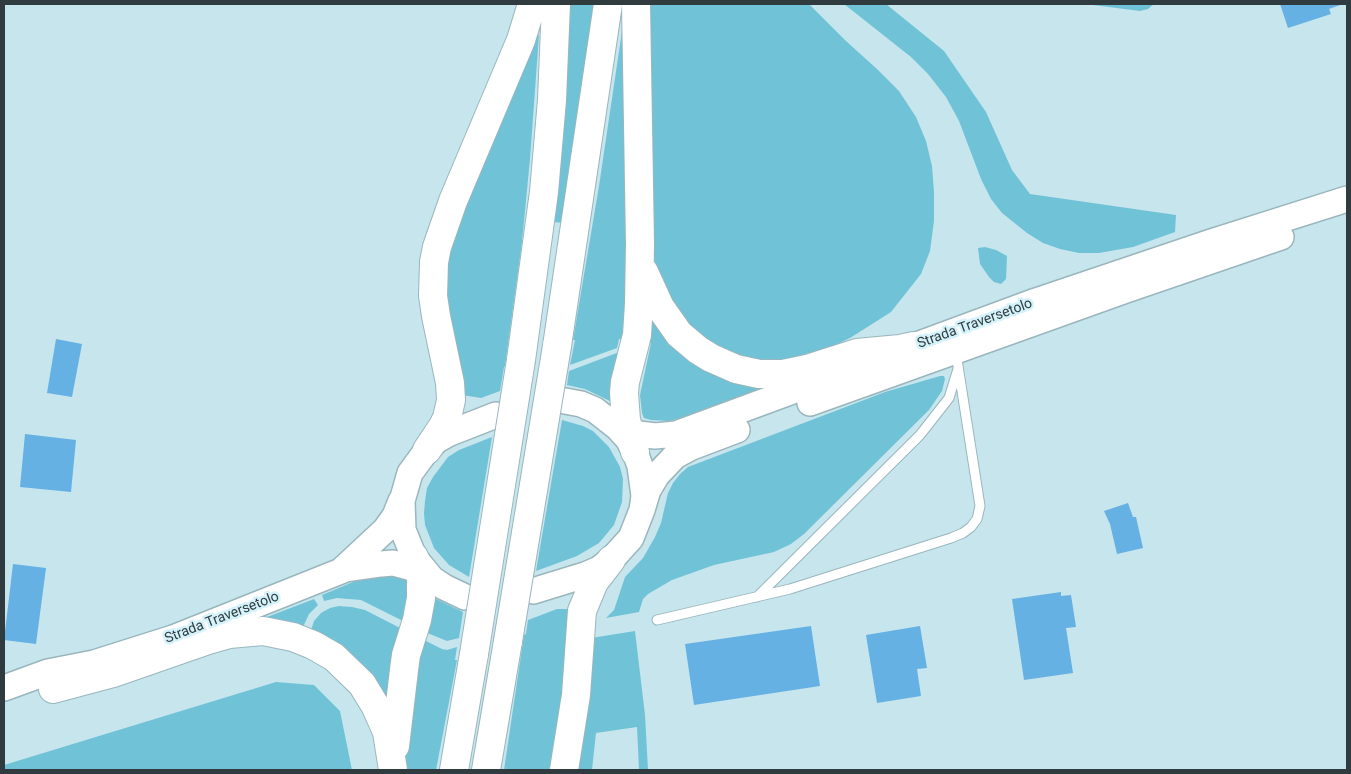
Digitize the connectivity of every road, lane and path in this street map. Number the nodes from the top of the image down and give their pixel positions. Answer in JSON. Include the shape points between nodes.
{"nodes":[{"id":1,"x":532,"y":4,"type":"edge"},
{"id":2,"x":556,"y":4,"type":"edge"},
{"id":3,"x":608,"y":4,"type":"edge"},
{"id":4,"x":636,"y":4,"type":"edge"},
{"id":5,"x":1347,"y":199,"type":"edge"},
{"id":6,"x":1347,"y":216,"type":"edge"},
{"id":7,"x":640,"y":244,"type":"junction"},
{"id":8,"x":914,"y":346,"type":"junction"},
{"id":9,"x":957,"y":358,"type":"junction"},
{"id":10,"x":565,"y":401,"type":"dead end"},
{"id":11,"x":496,"y":415,"type":"dead end"},
{"id":12,"x":624,"y":433,"type":"junction"},
{"id":13,"x":426,"y":450,"type":"junction"},
{"id":14,"x":405,"y":487,"type":"junction"},
{"id":15,"x":642,"y":510,"type":"junction"},
{"id":16,"x":611,"y":560,"type":"junction"},
{"id":17,"x":422,"y":569,"type":"junction"},
{"id":18,"x":342,"y":570,"type":"junction"},
{"id":19,"x":533,"y":591,"type":"dead end"},
{"id":20,"x":466,"y":597,"type":"dead end"},
{"id":21,"x":756,"y":598,"type":"junction"},
{"id":22,"x":657,"y":620,"type":"dead end"},
{"id":23,"x":100,"y":661,"type":"junction"},
{"id":24,"x":4,"y":688,"type":"edge"},
{"id":25,"x":53,"y":688,"type":"junction"},
{"id":26,"x":4,"y":706,"type":"edge"},
{"id":27,"x":393,"y":770,"type":"edge"},
{"id":28,"x":454,"y":770,"type":"edge"},
{"id":29,"x":486,"y":770,"type":"edge"},
{"id":30,"x":564,"y":770,"type":"edge"}],
"edges":[{"from":1,"to":13,"type":"highway","via":[[521,40],[437,247],[433,296],[451,400],[447,418]]},
{"from":2,"to":28,"type":"highway","bridge":true,"via":[[544,192],[522,360]]},
{"from":3,"to":29,"type":"highway","bridge":true,"via":[[557,346]]},
{"from":4,"to":7,"type":"highway"},
{"from":5,"to":8,"type":"main road","name":"Strada Traversetolo","via":[[1119,272]]},
{"from":6,"to":9,"type":"main road","name":"Strada Traversetolo","via":[[1126,290]]},
{"from":7,"to":8,"type":"highway","via":[[647,282],[672,326],[698,350],[736,369],[783,374],[857,353]]},
{"from":7,"to":12,"type":"highway","via":[[638,322],[624,393]]},
{"from":8,"to":12,"type":"main road","name":"Strada Traversetolo","via":[[676,434],[647,436]]},
{"from":9,"to":15,"type":"main road","name":"Strada Traversetolo","via":[[683,451],[657,475]]},
{"from":9,"to":21,"type":"lane","via":[[949,398],[920,435]]},
{"from":9,"to":21,"type":"lane","via":[[980,506],[971,527],[951,538]]},
{"from":10,"to":12,"type":"main road","name":"Strada Traversetolo","via":[[588,407]]},
{"from":11,"to":13,"type":"main road","via":[[450,433]]},
{"from":12,"to":15,"type":"main road","name":"Strada Traversetolo","via":[[643,481]]},
{"from":13,"to":14,"type":"main road","via":[[410,473]]},
{"from":14,"to":17,"type":"main road","via":[[402,501],[404,530]]},
{"from":14,"to":18,"type":"main road","via":[[385,530]]},
{"from":15,"to":16,"type":"main road","name":"Strada Traversetolo","via":[[630,538]]},
{"from":16,"to":19,"type":"main road","name":"Strada Traversetolo","via":[[586,575]]},
{"from":16,"to":30,"type":"highway","via":[[594,582],[582,611],[576,695]]},
{"from":17,"to":18,"type":"main road","via":[[387,563]]},
{"from":17,"to":20,"type":"main road","via":[[444,587]]},
{"from":17,"to":27,"type":"highway","via":[[419,615],[406,654]]},
{"from":18,"to":23,"type":"main road","name":"Strada Traversetolo","via":[[173,638]]},
{"from":21,"to":22,"type":"lane"},
{"from":23,"to":24,"type":"main road","name":"Strada Traversetolo","via":[[54,670]]},
{"from":23,"to":25,"type":"main road","name":"Strada Traversetolo"},
{"from":25,"to":26,"type":"main road","name":"Strada Traversetolo"},
{"from":25,"to":27,"type":"highway","via":[[113,673],[229,634],[263,632],[293,637],[334,657],[362,684],[387,732]]}]}
